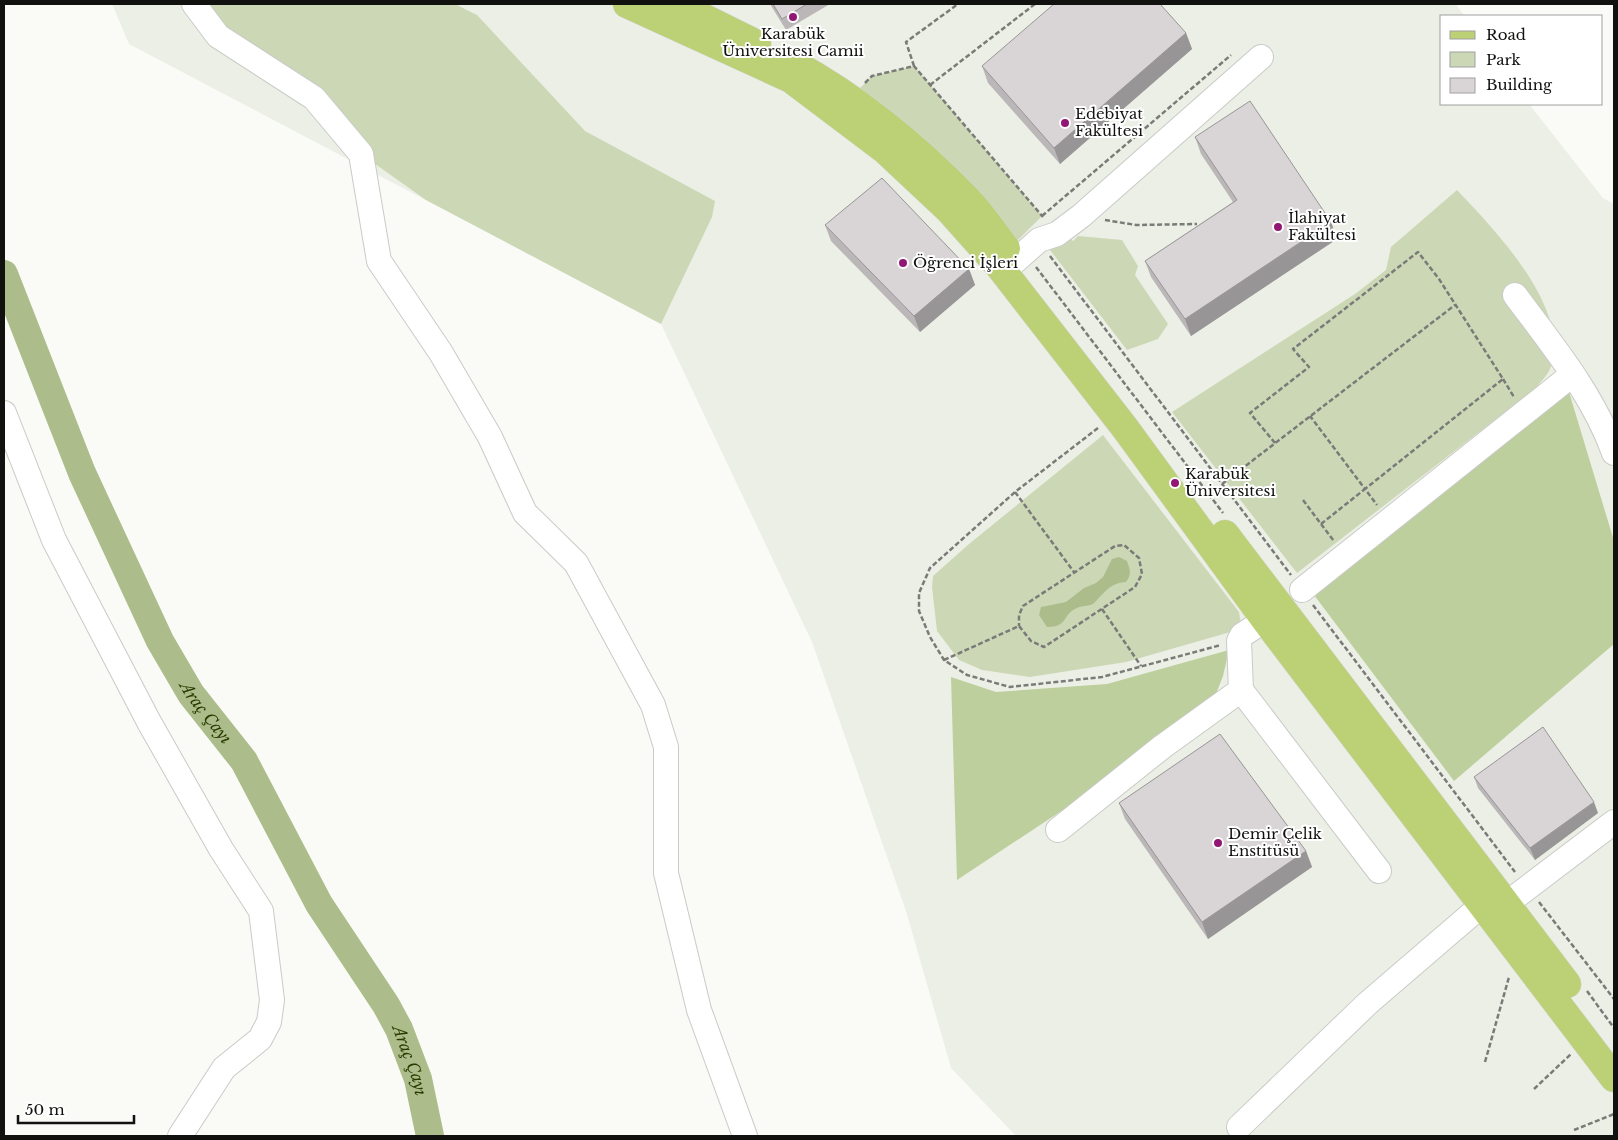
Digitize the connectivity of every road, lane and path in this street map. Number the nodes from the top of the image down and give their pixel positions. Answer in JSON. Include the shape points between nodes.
{"nodes":[{"id":1,"x":194,"y":4,"type":"edge"},
{"id":2,"x":627,"y":4,"type":"edge"},
{"id":3,"x":958,"y":4,"type":"edge"},
{"id":4,"x":1035,"y":4,"type":"edge"},
{"id":5,"x":690,"y":7,"type":"edge"},
{"id":6,"x":1234,"y":53,"type":"dead end"},
{"id":7,"x":1260,"y":57,"type":"dead end"},
{"id":8,"x":914,"y":66,"type":"junction"},
{"id":9,"x":930,"y":85,"type":"junction"},
{"id":10,"x":858,"y":90,"type":"dead end"},
{"id":11,"x":1042,"y":216,"type":"junction"},
{"id":12,"x":1081,"y":216,"type":"junction"},
{"id":13,"x":1197,"y":224,"type":"edge"},
{"id":14,"x":1048,"y":237,"type":"junction"},
{"id":15,"x":1010,"y":266,"type":"junction"},
{"id":16,"x":1515,"y":295,"type":"dead end"},
{"id":17,"x":1455,"y":304,"type":"junction"},
{"id":18,"x":1573,"y":374,"type":"junction"},
{"id":19,"x":4,"y":413,"type":"edge"},
{"id":20,"x":1310,"y":416,"type":"junction"},
{"id":21,"x":1103,"y":424,"type":"dead end"},
{"id":22,"x":1275,"y":443,"type":"junction"},
{"id":23,"x":1614,"y":453,"type":"edge"},
{"id":24,"x":1222,"y":484,"type":"junction"},
{"id":25,"x":1365,"y":489,"type":"junction"},
{"id":26,"x":1015,"y":492,"type":"junction"},
{"id":27,"x":1303,"y":500,"type":"dead end"},
{"id":28,"x":1074,"y":572,"type":"junction"},
{"id":29,"x":1302,"y":590,"type":"junction"},
{"id":30,"x":1102,"y":609,"type":"junction"},
{"id":31,"x":1274,"y":615,"type":"junction"},
{"id":32,"x":1019,"y":626,"type":"junction"},
{"id":33,"x":1239,"y":640,"type":"junction"},
{"id":34,"x":944,"y":660,"type":"junction"},
{"id":35,"x":1141,"y":666,"type":"junction"},
{"id":36,"x":1241,"y":690,"type":"junction"},
{"id":37,"x":1614,"y":822,"type":"edge"},
{"id":38,"x":1058,"y":830,"type":"dead end"},
{"id":39,"x":1379,"y":871,"type":"dead end"},
{"id":40,"x":1528,"y":888,"type":"junction"},
{"id":41,"x":1494,"y":904,"type":"junction"},
{"id":42,"x":1510,"y":973,"type":"dead end"},
{"id":43,"x":1614,"y":1000,"type":"edge"},
{"id":44,"x":1614,"y":1047,"type":"edge"},
{"id":45,"x":1576,"y":1048,"type":"dead end"},
{"id":46,"x":1486,"y":1062,"type":"dead end"},
{"id":47,"x":1614,"y":1078,"type":"edge"},
{"id":48,"x":1534,"y":1089,"type":"dead end"},
{"id":49,"x":1614,"y":1114,"type":"edge"},
{"id":50,"x":1239,"y":1128,"type":"dead end"},
{"id":51,"x":1574,"y":1130,"type":"dead end"},
{"id":52,"x":180,"y":1136,"type":"edge"},
{"id":53,"x":745,"y":1136,"type":"edge"}],
"edges":[{"from":1,"to":53,"type":"street","via":[[218,36],[314,98],[361,154],[379,262],[441,353],[490,436],[525,513],[576,563],[653,705],[666,747],[666,872],[699,1010]]},
{"from":2,"to":15,"type":"main road","via":[[791,79],[885,150]]},
{"from":3,"to":8,"type":"path","via":[[906,42]]},
{"from":4,"to":9,"type":"path"},
{"from":5,"to":15,"type":"main road","via":[[828,82],[905,141],[968,200]]},
{"from":6,"to":11,"type":"path"},
{"from":7,"to":12,"type":"street"},
{"from":8,"to":9,"type":"path"},
{"from":8,"to":10,"type":"path","via":[[872,76]]},
{"from":9,"to":11,"type":"path"},
{"from":11,"to":14,"type":"path"},
{"from":12,"to":13,"type":"path","via":[[1136,225]]},
{"from":12,"to":14,"type":"street"},
{"from":14,"to":15,"type":"street"},
{"from":14,"to":24,"type":"path"},
{"from":15,"to":31,"type":"main road","via":[[1125,428]]},
{"from":16,"to":18,"type":"street"},
{"from":17,"to":20,"type":"path"},
{"from":17,"to":22,"type":"path","via":[[1418,252],[1293,349],[1309,367],[1250,413]]},
{"from":17,"to":25,"type":"path","via":[[1502,380]]},
{"from":18,"to":23,"type":"street","via":[[1604,426]]},
{"from":18,"to":29,"type":"street"},
{"from":19,"to":52,"type":"street","via":[[59,549],[220,849],[261,911],[272,1000],[269,1022],[260,1039],[224,1068]]},
{"from":20,"to":22,"type":"path"},
{"from":20,"to":25,"type":"path"},
{"from":21,"to":26,"type":"path"},
{"from":22,"to":24,"type":"path"},
{"from":24,"to":29,"type":"path"},
{"from":25,"to":27,"type":"path","via":[[1321,524]]},
{"from":26,"to":28,"type":"path"},
{"from":26,"to":34,"type":"path","via":[[930,568],[919,593],[919,612]]},
{"from":28,"to":30,"type":"path","via":[[1115,546],[1124,545],[1139,558],[1142,574],[1135,587]]},
{"from":28,"to":32,"type":"path","via":[[1023,606]]},
{"from":29,"to":40,"type":"path"},
{"from":30,"to":32,"type":"path","via":[[1044,646],[1031,641]]},
{"from":30,"to":35,"type":"path"},
{"from":31,"to":33,"type":"street"},
{"from":31,"to":41,"type":"main road"},
{"from":32,"to":34,"type":"path"},
{"from":33,"to":35,"type":"path"},
{"from":33,"to":36,"type":"street"},
{"from":34,"to":35,"type":"path","via":[[967,675],[1010,687],[1102,677]]},
{"from":36,"to":38,"type":"street","via":[[1162,747]]},
{"from":36,"to":39,"type":"street"},
{"from":37,"to":40,"type":"street"},
{"from":40,"to":41,"type":"street"},
{"from":40,"to":43,"type":"path"},
{"from":41,"to":44,"type":"main road"},
{"from":41,"to":47,"type":"main road"},
{"from":41,"to":50,"type":"street","via":[[1368,1003]]},
{"from":42,"to":46,"type":"path"},
{"from":45,"to":48,"type":"path"},
{"from":49,"to":51,"type":"path"}]}
